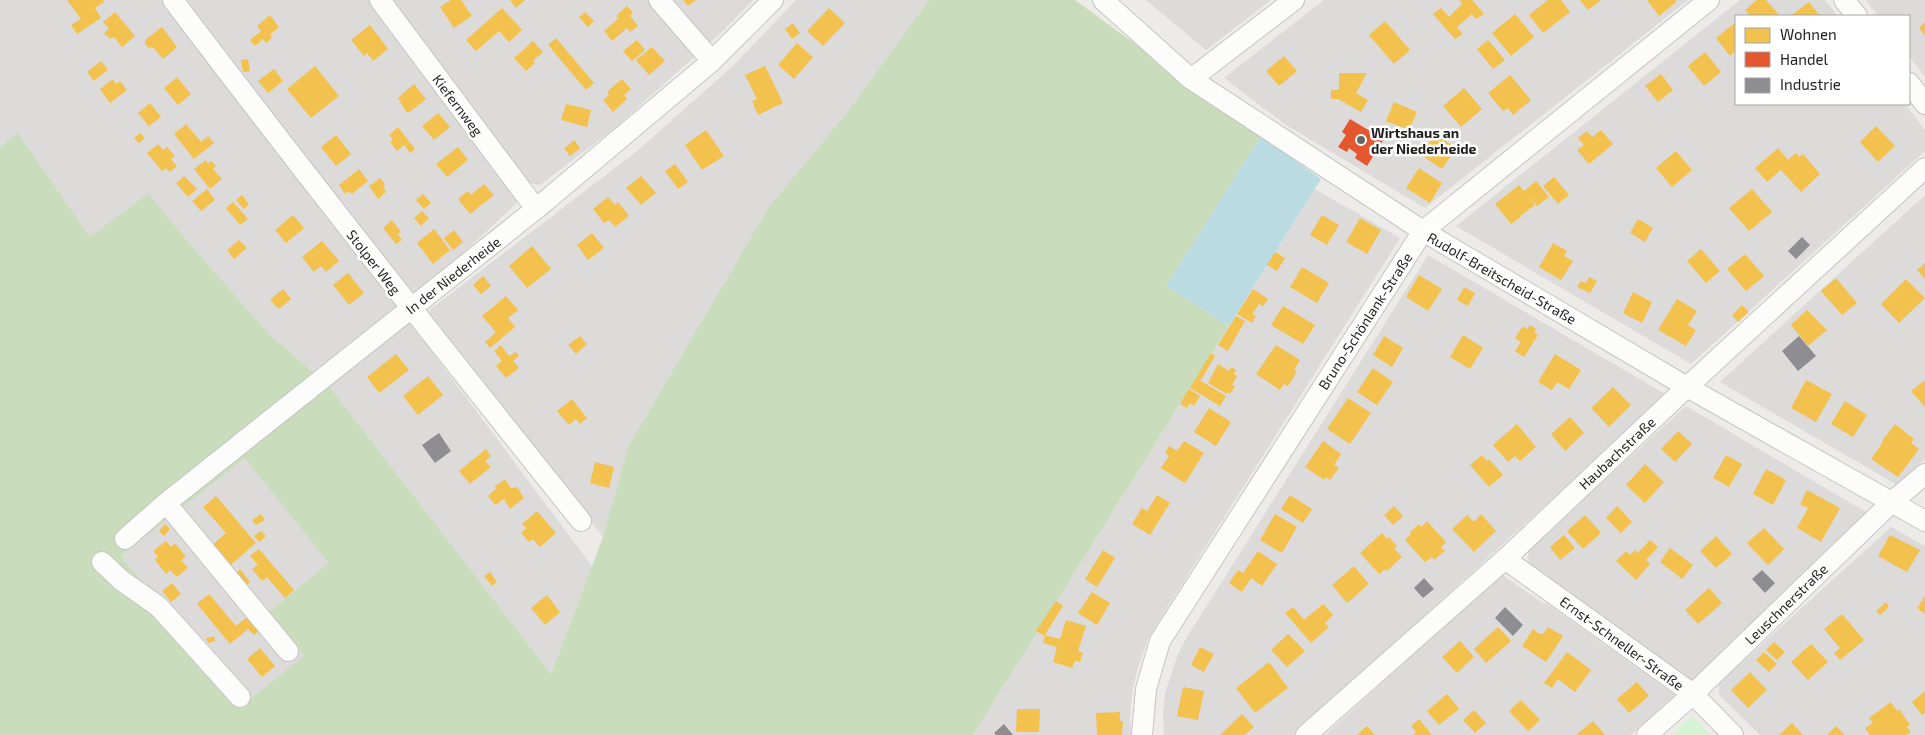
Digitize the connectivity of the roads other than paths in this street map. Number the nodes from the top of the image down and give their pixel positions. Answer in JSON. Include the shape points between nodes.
{"nodes":[{"id":1,"x":173,"y":0,"type":"edge"},
{"id":2,"x":380,"y":0,"type":"edge"},
{"id":3,"x":658,"y":0,"type":"edge"},
{"id":4,"x":773,"y":0,"type":"edge"},
{"id":5,"x":1103,"y":0,"type":"edge"},
{"id":6,"x":1294,"y":0,"type":"edge"},
{"id":7,"x":1710,"y":0,"type":"edge"},
{"id":8,"x":1844,"y":0,"type":"edge"},
{"id":9,"x":1856,"y":15,"type":"edge"},
{"id":10,"x":712,"y":60,"type":"junction"},
{"id":11,"x":1191,"y":79,"type":"junction"},
{"id":12,"x":1910,"y":84,"type":"edge"},
{"id":13,"x":1925,"y":104,"type":"edge"},
{"id":14,"x":1925,"y":168,"type":"edge"},
{"id":15,"x":536,"y":209,"type":"junction"},
{"id":16,"x":1423,"y":231,"type":"junction"},
{"id":17,"x":410,"y":308,"type":"junction"},
{"id":18,"x":1687,"y":387,"type":"junction"},
{"id":19,"x":1925,"y":474,"type":"edge"},
{"id":20,"x":1892,"y":502,"type":"junction"},
{"id":21,"x":166,"y":503,"type":"junction"},
{"id":22,"x":581,"y":521,"type":"dead end"},
{"id":23,"x":1925,"y":521,"type":"edge"},
{"id":24,"x":124,"y":540,"type":"dead end"},
{"id":25,"x":1505,"y":558,"type":"junction"},
{"id":26,"x":102,"y":562,"type":"dead end"},
{"id":27,"x":288,"y":651,"type":"dead end"},
{"id":28,"x":1693,"y":694,"type":"junction"},
{"id":29,"x":240,"y":697,"type":"dead end"},
{"id":30,"x":1142,"y":735,"type":"edge"},
{"id":31,"x":1306,"y":735,"type":"edge"},
{"id":32,"x":1647,"y":735,"type":"edge"},
{"id":33,"x":1733,"y":735,"type":"edge"}],
"edges":[{"from":1,"to":17,"type":"street","name":"Stolper Weg"},
{"from":2,"to":15,"type":"street","name":"Kiefernweg"},
{"from":3,"to":10,"type":"street"},
{"from":4,"to":10,"type":"street","name":"In der Niederheide"},
{"from":5,"to":11,"type":"street","name":"Rudolf-Breitscheid-Straße"},
{"from":6,"to":11,"type":"street"},
{"from":7,"to":16,"type":"street","name":"Bruno-Schönlank-Straße"},
{"from":8,"to":9,"type":"street"},
{"from":10,"to":15,"type":"street","name":"In der Niederheide"},
{"from":11,"to":16,"type":"street","name":"Rudolf-Breitscheid-Straße"},
{"from":12,"to":13,"type":"street"},
{"from":14,"to":18,"type":"street","name":"Haubachstraße"},
{"from":15,"to":17,"type":"street","name":"In der Niederheide"},
{"from":16,"to":18,"type":"street","name":"Rudolf-Breitscheid-Straße"},
{"from":16,"to":30,"type":"street","name":"Bruno-Schönlank-Straße","via":[[1160,642],[1146,689]]},
{"from":17,"to":21,"type":"street","name":"In der Niederheide"},
{"from":17,"to":22,"type":"street","name":"Stolper Weg"},
{"from":18,"to":20,"type":"street","name":"Rudolf-Breitscheid-Straße"},
{"from":18,"to":25,"type":"street","name":"Haubachstraße"},
{"from":19,"to":20,"type":"street","name":"Leuschnerstraße"},
{"from":20,"to":23,"type":"street","name":"Rudolf-Breitscheid-Straße"},
{"from":20,"to":28,"type":"street","name":"Leuschnerstraße"},
{"from":21,"to":24,"type":"street","name":"In der Niederheide"},
{"from":21,"to":27,"type":"street"},
{"from":25,"to":28,"type":"street","name":"Ernst-Schneller-Straße"},
{"from":25,"to":31,"type":"street","name":"Haubachstraße"},
{"from":26,"to":29,"type":"street","via":[[159,607]]},
{"from":28,"to":32,"type":"street","name":"Leuschnerstraße"},
{"from":28,"to":33,"type":"street","name":"Ernst-Schneller-Straße"}]}
